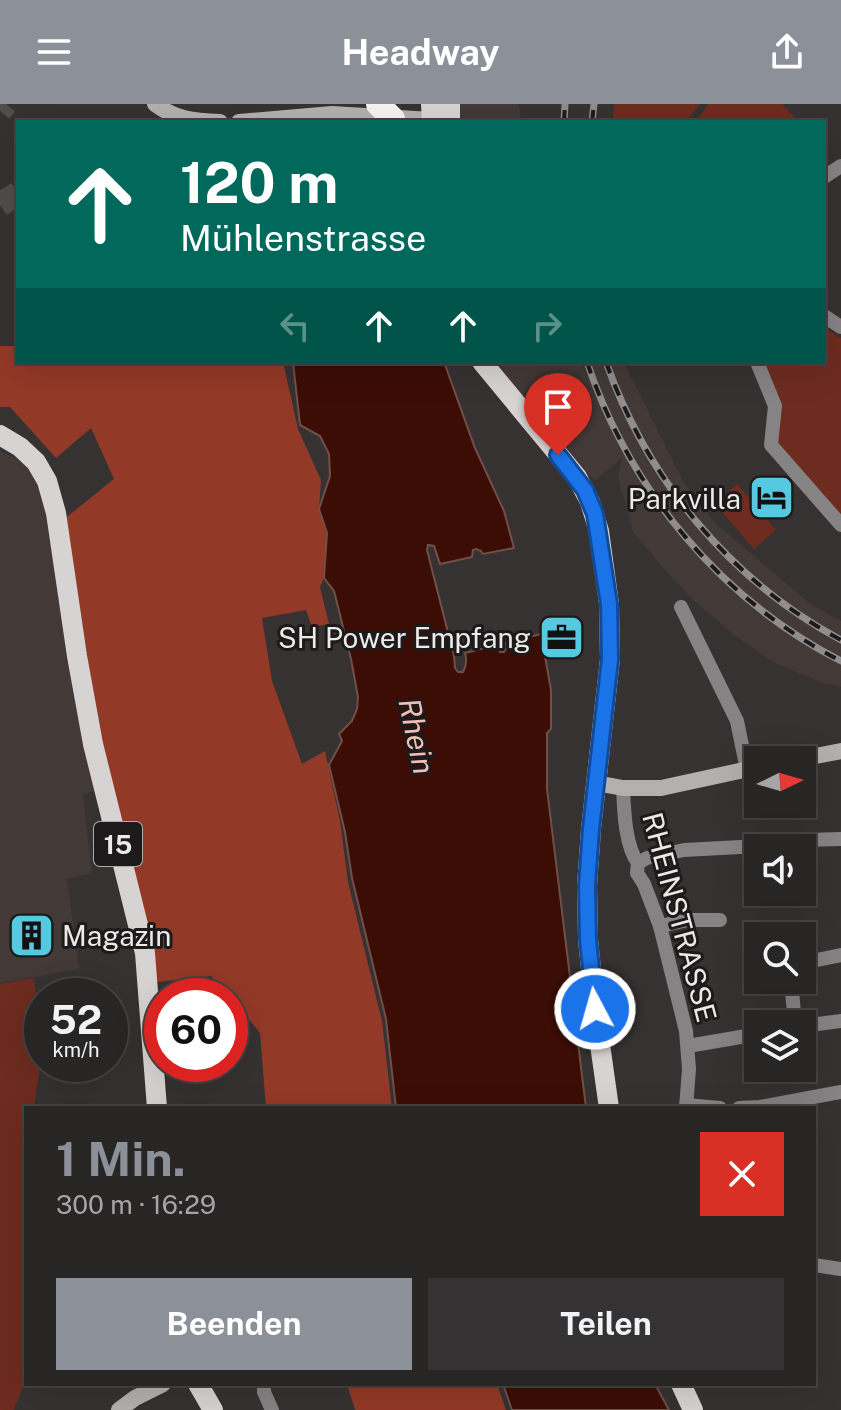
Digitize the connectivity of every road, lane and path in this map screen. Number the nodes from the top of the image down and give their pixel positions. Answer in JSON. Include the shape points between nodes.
{"nodes":[{"id":1,"x":160,"y":108,"type":"edge"},
{"id":2,"x":380,"y":113,"type":"edge"},
{"id":3,"x":441,"y":115,"type":"edge"},
{"id":4,"x":186,"y":120,"type":"edge"},
{"id":5,"x":258,"y":120,"type":"edge"},
{"id":6,"x":484,"y":364,"type":"edge"},
{"id":7,"x":758,"y":364,"type":"edge"},
{"id":8,"x":0,"y":435,"type":"edge"},
{"id":9,"x":841,"y":525,"type":"edge"},
{"id":10,"x":681,"y":607,"type":"dead end"},
{"id":11,"x":746,"y":746,"type":"edge"},
{"id":12,"x":841,"y":751,"type":"edge"},
{"id":13,"x":816,"y":756,"type":"edge"},
{"id":14,"x":744,"y":770,"type":"edge"},
{"id":15,"x":596,"y":783,"type":"junction"},
{"id":16,"x":623,"y":788,"type":"junction"},
{"id":17,"x":841,"y":839,"type":"edge"},
{"id":18,"x":638,"y":863,"type":"junction"},
{"id":19,"x":720,"y":920,"type":"dead end"},
{"id":20,"x":660,"y":926,"type":"junction"},
{"id":21,"x":841,"y":955,"type":"edge"},
{"id":22,"x":816,"y":960,"type":"edge"},
{"id":23,"x":841,"y":1021,"type":"edge"},
{"id":24,"x":816,"y":1024,"type":"edge"},
{"id":25,"x":744,"y":1036,"type":"edge"},
{"id":26,"x":688,"y":1046,"type":"junction"},
{"id":27,"x":841,"y":1092,"type":"edge"},
{"id":28,"x":157,"y":1106,"type":"edge"},
{"id":29,"x":609,"y":1106,"type":"edge"},
{"id":30,"x":686,"y":1106,"type":"edge"},
{"id":31,"x":765,"y":1106,"type":"edge"},
{"id":32,"x":816,"y":1265,"type":"edge"},
{"id":33,"x":841,"y":1269,"type":"edge"},
{"id":34,"x":159,"y":1386,"type":"edge"},
{"id":35,"x":199,"y":1386,"type":"edge"},
{"id":36,"x":264,"y":1386,"type":"edge"},
{"id":37,"x":682,"y":1386,"type":"edge"},
{"id":38,"x":119,"y":1410,"type":"edge"},
{"id":39,"x":213,"y":1410,"type":"edge"},
{"id":40,"x":272,"y":1410,"type":"edge"},
{"id":41,"x":693,"y":1410,"type":"edge"}],
"edges":[{"from":1,"to":4,"type":"street"},
{"from":2,"to":3,"type":"street"},
{"from":2,"to":5,"type":"street"},
{"from":6,"to":15,"type":"main road","via":[[577,477],[595,514],[611,635]]},
{"from":7,"to":9,"type":"street","via":[[775,406],[771,445]]},
{"from":8,"to":28,"type":"main road","number":"15","via":[[36,462],[52,495],[93,744],[145,953]]},
{"from":10,"to":11,"type":"street"},
{"from":12,"to":13,"type":"street"},
{"from":14,"to":16,"type":"street","via":[[661,788]]},
{"from":15,"to":16,"type":"street"},
{"from":15,"to":29,"type":"main road","via":[[587,876],[588,939]]},
{"from":16,"to":18,"type":"street","name":"RHEINSTRASSE","via":[[632,855]]},
{"from":17,"to":18,"type":"street","via":[[684,850]]},
{"from":18,"to":20,"type":"street","name":"RHEINSTRASSE","via":[[637,873]]},
{"from":19,"to":20,"type":"street"},
{"from":20,"to":26,"type":"street","name":"RHEINSTRASSE"},
{"from":21,"to":22,"type":"street"},
{"from":23,"to":24,"type":"street"},
{"from":25,"to":26,"type":"street"},
{"from":26,"to":30,"type":"street","name":"RHEINSTRASSE"},
{"from":27,"to":31,"type":"street"},
{"from":32,"to":33,"type":"street"},
{"from":34,"to":38,"type":"street"},
{"from":35,"to":39,"type":"main road"},
{"from":36,"to":40,"type":"street"},
{"from":37,"to":41,"type":"main road"}]}
